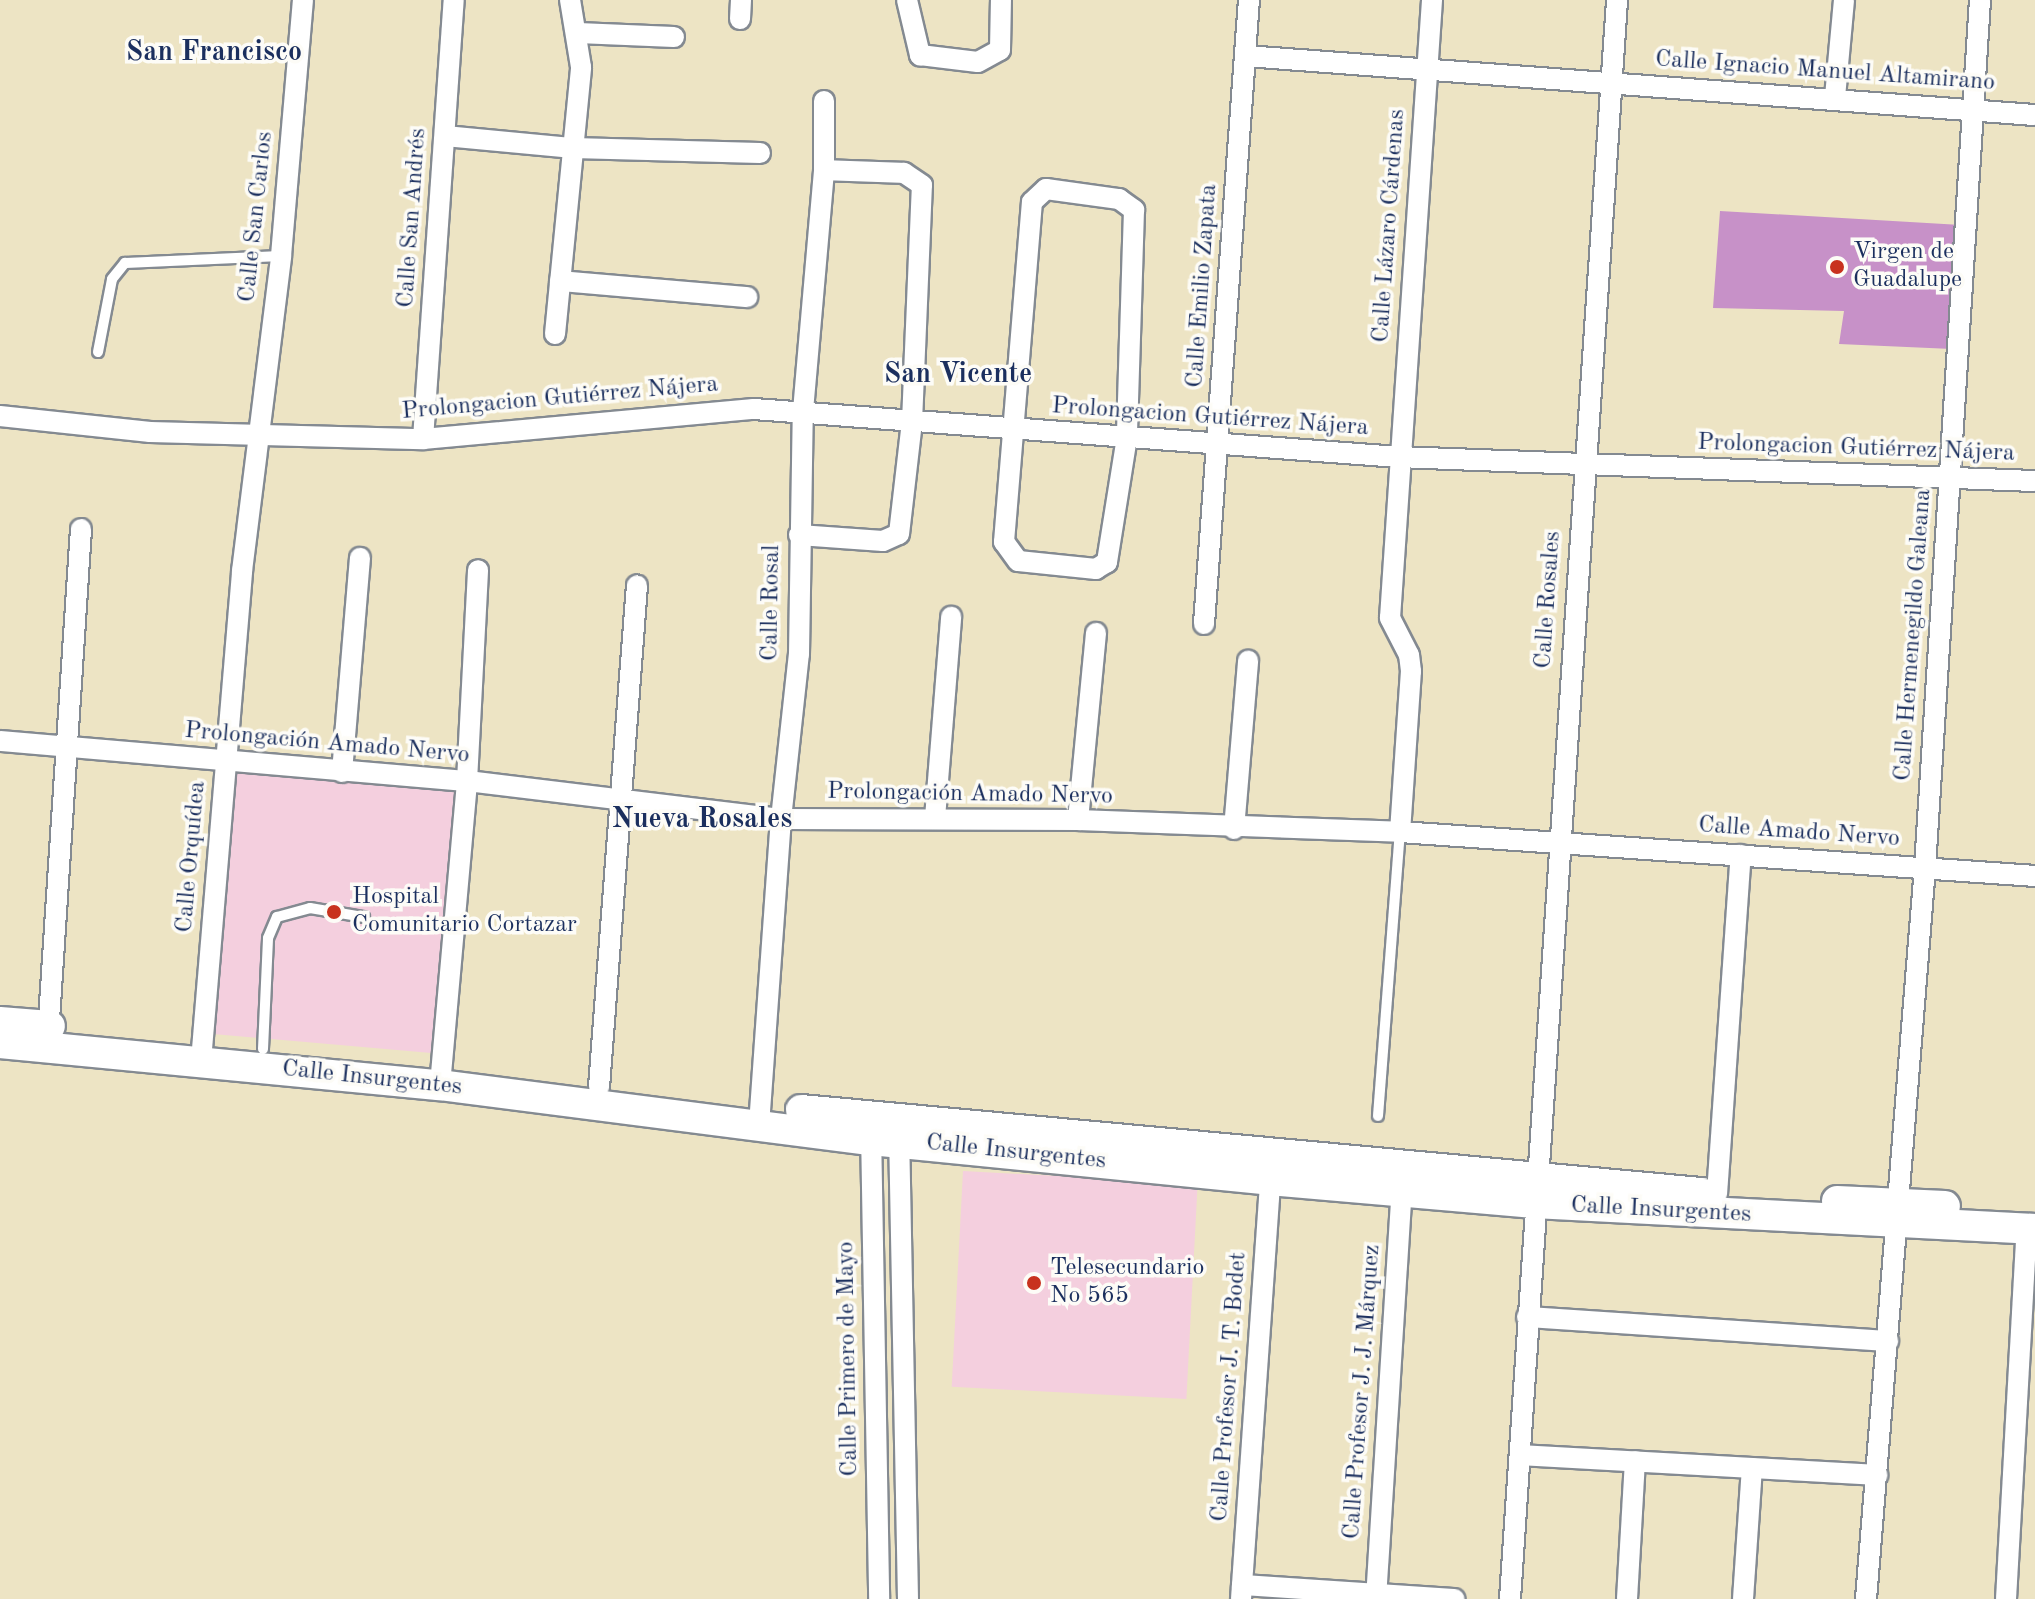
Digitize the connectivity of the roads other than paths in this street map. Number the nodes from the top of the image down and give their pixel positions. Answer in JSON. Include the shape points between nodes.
{"nodes":[{"id":1,"x":303,"y":0,"type":"edge"},
{"id":2,"x":454,"y":0,"type":"edge"},
{"id":3,"x":570,"y":0,"type":"edge"},
{"id":4,"x":907,"y":0,"type":"edge"},
{"id":5,"x":1001,"y":0,"type":"edge"},
{"id":6,"x":1249,"y":0,"type":"edge"},
{"id":7,"x":1432,"y":0,"type":"edge"},
{"id":8,"x":1617,"y":0,"type":"edge"},
{"id":9,"x":1844,"y":0,"type":"edge"},
{"id":10,"x":1980,"y":0,"type":"edge"},
{"id":11,"x":578,"y":33,"type":"junction"},
{"id":12,"x":674,"y":37,"type":"dead end"},
{"id":13,"x":1246,"y":56,"type":"junction"},
{"id":14,"x":1428,"y":70,"type":"junction"},
{"id":15,"x":1611,"y":82,"type":"junction"},
{"id":16,"x":1835,"y":97,"type":"junction"},
{"id":17,"x":824,"y":101,"type":"dead end"},
{"id":18,"x":1972,"y":109,"type":"junction"},
{"id":19,"x":2035,"y":115,"type":"edge"},
{"id":20,"x":445,"y":136,"type":"junction"},
{"id":21,"x":573,"y":148,"type":"junction"},
{"id":22,"x":760,"y":153,"type":"dead end"},
{"id":23,"x":824,"y":170,"type":"junction"},
{"id":24,"x":281,"y":256,"type":"junction"},
{"id":25,"x":560,"y":281,"type":"junction"},
{"id":26,"x":747,"y":297,"type":"dead end"},
{"id":27,"x":555,"y":334,"type":"dead end"},
{"id":28,"x":98,"y":352,"type":"dead end"},
{"id":29,"x":803,"y":411,"type":"junction"},
{"id":30,"x":0,"y":416,"type":"edge"},
{"id":31,"x":912,"y":422,"type":"junction"},
{"id":32,"x":1015,"y":431,"type":"junction"},
{"id":33,"x":1127,"y":437,"type":"junction"},
{"id":34,"x":259,"y":438,"type":"junction"},
{"id":35,"x":423,"y":439,"type":"junction"},
{"id":36,"x":1218,"y":441,"type":"junction"},
{"id":37,"x":1398,"y":457,"type":"junction"},
{"id":38,"x":1584,"y":466,"type":"junction"},
{"id":39,"x":1950,"y":480,"type":"junction"},
{"id":40,"x":2035,"y":481,"type":"edge"},
{"id":41,"x":81,"y":529,"type":"dead end"},
{"id":42,"x":799,"y":535,"type":"junction"},
{"id":43,"x":360,"y":558,"type":"dead end"},
{"id":44,"x":478,"y":570,"type":"dead end"},
{"id":45,"x":637,"y":585,"type":"dead end"},
{"id":46,"x":951,"y":617,"type":"dead end"},
{"id":47,"x":1204,"y":624,"type":"dead end"},
{"id":48,"x":1096,"y":633,"type":"dead end"},
{"id":49,"x":1248,"y":661,"type":"dead end"},
{"id":50,"x":0,"y":741,"type":"edge"},
{"id":51,"x":69,"y":749,"type":"junction"},
{"id":52,"x":227,"y":759,"type":"junction"},
{"id":53,"x":342,"y":772,"type":"junction"},
{"id":54,"x":467,"y":781,"type":"junction"},
{"id":55,"x":622,"y":803,"type":"junction"},
{"id":56,"x":935,"y":818,"type":"junction"},
{"id":57,"x":781,"y":819,"type":"junction"},
{"id":58,"x":1078,"y":820,"type":"junction"},
{"id":59,"x":1234,"y":829,"type":"junction"},
{"id":60,"x":1400,"y":832,"type":"junction"},
{"id":61,"x":1559,"y":843,"type":"junction"},
{"id":62,"x":1741,"y":855,"type":"junction"},
{"id":63,"x":1925,"y":867,"type":"junction"},
{"id":64,"x":2035,"y":876,"type":"edge"},
{"id":65,"x":364,"y":917,"type":"dead end"},
{"id":66,"x":0,"y":1022,"type":"edge"},
{"id":67,"x":48,"y":1037,"type":"junction"},
{"id":68,"x":0,"y":1043,"type":"edge"},
{"id":69,"x":263,"y":1049,"type":"junction"},
{"id":70,"x":202,"y":1052,"type":"junction"},
{"id":71,"x":441,"y":1077,"type":"junction"},
{"id":72,"x":599,"y":1087,"type":"junction"},
{"id":73,"x":760,"y":1115,"type":"junction"},
{"id":74,"x":1378,"y":1116,"type":"dead end"},
{"id":75,"x":885,"y":1130,"type":"junction"},
{"id":76,"x":1270,"y":1180,"type":"junction"},
{"id":77,"x":1402,"y":1189,"type":"junction"},
{"id":78,"x":1534,"y":1192,"type":"junction"},
{"id":79,"x":1717,"y":1194,"type":"junction"},
{"id":80,"x":1898,"y":1214,"type":"junction"},
{"id":81,"x":2032,"y":1222,"type":"edge"},
{"id":82,"x":1527,"y":1317,"type":"junction"},
{"id":83,"x":1888,"y":1341,"type":"junction"},
{"id":84,"x":1520,"y":1455,"type":"junction"},
{"id":85,"x":1635,"y":1461,"type":"junction"},
{"id":86,"x":1752,"y":1468,"type":"junction"},
{"id":87,"x":1877,"y":1475,"type":"junction"},
{"id":88,"x":1242,"y":1592,"type":"edge"},
{"id":89,"x":1376,"y":1596,"type":"edge"},
{"id":90,"x":879,"y":1599,"type":"edge"},
{"id":91,"x":908,"y":1599,"type":"edge"},
{"id":92,"x":1455,"y":1599,"type":"edge"},
{"id":93,"x":1510,"y":1599,"type":"edge"},
{"id":94,"x":1627,"y":1599,"type":"edge"},
{"id":95,"x":1743,"y":1599,"type":"edge"},
{"id":96,"x":1866,"y":1599,"type":"edge"},
{"id":97,"x":2006,"y":1599,"type":"edge"}],
"edges":[{"from":1,"to":24,"type":"street","name":"Calle San Carlos"},
{"from":2,"to":20,"type":"street","name":"Calle San Andrés"},
{"from":3,"to":11,"type":"street"},
{"from":4,"to":5,"type":"street","via":[[920,55],[978,62],[1000,50]]},
{"from":6,"to":13,"type":"street","name":"Calle Emilio Zapata"},
{"from":7,"to":14,"type":"street","name":"Calle Lázaro Cárdenas"},
{"from":8,"to":15,"type":"street","name":"Calle Rosales"},
{"from":9,"to":16,"type":"street"},
{"from":10,"to":18,"type":"street","name":"Calle Hermenegildo Galeana"},
{"from":11,"to":12,"type":"street"},
{"from":11,"to":21,"type":"street","via":[[581,67]]},
{"from":13,"to":14,"type":"street","name":"Calle Ignacio Manuel Altamirano"},
{"from":13,"to":36,"type":"street","name":"Calle Emilio Zapata"},
{"from":14,"to":15,"type":"street","name":"Calle Ignacio Manuel Altamirano"},
{"from":14,"to":37,"type":"street","name":"Calle Lázaro Cárdenas"},
{"from":15,"to":16,"type":"street","name":"Calle Ignacio Manuel Altamirano"},
{"from":15,"to":38,"type":"street","name":"Calle Rosales"},
{"from":16,"to":18,"type":"street","name":"Calle Ignacio Manuel Altamirano"},
{"from":17,"to":23,"type":"street","name":"Calle Rosal"},
{"from":18,"to":19,"type":"street","name":"Calle Ignacio Manuel Altamirano"},
{"from":18,"to":39,"type":"street","name":"Calle Hermenegildo Galeana"},
{"from":20,"to":21,"type":"street"},
{"from":20,"to":35,"type":"street","name":"Calle San Andrés"},
{"from":21,"to":22,"type":"street"},
{"from":21,"to":25,"type":"street"},
{"from":23,"to":29,"type":"street","name":"Calle Rosal"},
{"from":23,"to":31,"type":"street","via":[[904,173],[922,185]]},
{"from":24,"to":28,"type":"lane","via":[[125,263],[112,279]]},
{"from":24,"to":34,"type":"street","name":"Calle San Carlos"},
{"from":25,"to":26,"type":"street"},
{"from":25,"to":27,"type":"street"},
{"from":29,"to":31,"type":"street","name":"Prolongacion Gutiérrez Nájera"},
{"from":29,"to":35,"type":"street","name":"Prolongacion Gutiérrez Nájera","via":[[728,410],[647,422]]},
{"from":29,"to":42,"type":"street","name":"Calle Rosal"},
{"from":30,"to":34,"type":"street","name":"Prolongacion Gutiérrez Nájera"},
{"from":31,"to":32,"type":"street","name":"Prolongacion Gutiérrez Nájera"},
{"from":31,"to":42,"type":"street","via":[[899,534],[883,541]]},
{"from":32,"to":33,"type":"street","name":"Prolongacion Gutiérrez Nájera"},
{"from":32,"to":33,"type":"street","via":[[1005,549],[1026,563],[1096,569],[1107,562]]},
{"from":32,"to":33,"type":"street","via":[[1032,202],[1046,189],[1119,199],[1134,210]]},
{"from":33,"to":36,"type":"street","name":"Prolongacion Gutiérrez Nájera"},
{"from":34,"to":35,"type":"street","name":"Prolongacion Gutiérrez Nájera"},
{"from":34,"to":52,"type":"street","name":"Calle Orquídea"},
{"from":36,"to":37,"type":"street","name":"Prolongacion Gutiérrez Nájera"},
{"from":36,"to":47,"type":"street","name":"Calle Emilio Zapata"},
{"from":37,"to":38,"type":"street","name":"Prolongacion Gutiérrez Nájera"},
{"from":37,"to":60,"type":"street","name":"Calle Lázaro Cárdenas","via":[[1390,618],[1409,655],[1411,671]]},
{"from":38,"to":39,"type":"street","name":"Prolongacion Gutiérrez Nájera"},
{"from":38,"to":61,"type":"street","name":"Calle Rosales"},
{"from":39,"to":40,"type":"street","name":"Prolongacion Gutiérrez Nájera"},
{"from":39,"to":63,"type":"street","name":"Calle Hermenegildo Galeana"},
{"from":41,"to":51,"type":"street"},
{"from":42,"to":57,"type":"street","name":"Calle Rosal","via":[[799,654]]},
{"from":43,"to":53,"type":"street"},
{"from":44,"to":54,"type":"street"},
{"from":45,"to":55,"type":"street"},
{"from":46,"to":56,"type":"street"},
{"from":48,"to":58,"type":"street"},
{"from":49,"to":59,"type":"street"},
{"from":50,"to":51,"type":"street","name":"Prolongación Amado Nervo"},
{"from":51,"to":52,"type":"street","name":"Prolongación Amado Nervo"},
{"from":51,"to":67,"type":"street"},
{"from":52,"to":53,"type":"street","name":"Prolongación Amado Nervo"},
{"from":52,"to":70,"type":"street","name":"Calle Orquídea"},
{"from":53,"to":54,"type":"street","name":"Prolongación Amado Nervo"},
{"from":54,"to":55,"type":"street","name":"Prolongación Amado Nervo"},
{"from":54,"to":71,"type":"street"},
{"from":55,"to":57,"type":"street","name":"Prolongación Amado Nervo"},
{"from":55,"to":72,"type":"street"},
{"from":56,"to":57,"type":"street","name":"Prolongación Amado Nervo"},
{"from":56,"to":58,"type":"street","name":"Prolongación Amado Nervo"},
{"from":57,"to":73,"type":"street","name":"Calle Rosal"},
{"from":58,"to":59,"type":"street","name":"Prolongación Amado Nervo"},
{"from":59,"to":60,"type":"street","name":"Prolongación Amado Nervo"},
{"from":60,"to":61,"type":"street","name":"Prolongación Amado Nervo"},
{"from":60,"to":74,"type":"lane"},
{"from":61,"to":62,"type":"street","name":"Calle Amado Nervo"},
{"from":61,"to":78,"type":"street","name":"Calle Rosales"},
{"from":62,"to":63,"type":"street","name":"Calle Amado Nervo"},
{"from":62,"to":79,"type":"street"},
{"from":63,"to":64,"type":"street","name":"Calle Amado Nervo"},
{"from":63,"to":80,"type":"street","name":"Calle Hermenegildo Galeana"},
{"from":65,"to":69,"type":"lane","via":[[310,908],[277,917],[268,938]]},
{"from":66,"to":67,"type":"main road","name":"Calle Insurgentes"},
{"from":67,"to":68,"type":"main road","name":"Calle Insurgentes"},
{"from":67,"to":70,"type":"main road","name":"Calle Insurgentes"},
{"from":69,"to":70,"type":"main road","name":"Calle Insurgentes"},
{"from":69,"to":71,"type":"main road","name":"Calle Insurgentes"},
{"from":70,"to":71,"type":"main road","name":"Calle Insurgentes"},
{"from":71,"to":72,"type":"main road","name":"Calle Insurgentes"},
{"from":71,"to":73,"type":"main road","name":"Calle Insurgentes"},
{"from":72,"to":73,"type":"main road","name":"Calle Insurgentes"},
{"from":73,"to":75,"type":"main road","name":"Calle Insurgentes"},
{"from":75,"to":76,"type":"main road","name":"Calle Insurgentes"},
{"from":75,"to":78,"type":"main road","name":"Calle Insurgentes"},
{"from":75,"to":90,"type":"street","name":"Calle Primero de Mayo"},
{"from":75,"to":91,"type":"street"},
{"from":76,"to":77,"type":"main road","name":"Calle Insurgentes"},
{"from":76,"to":88,"type":"street","name":"Calle Profesor J. T. Bodet"},
{"from":77,"to":78,"type":"main road","name":"Calle Insurgentes"},
{"from":77,"to":89,"type":"street","name":"Calle Profesor J. J. Márquez"},
{"from":78,"to":79,"type":"main road","name":"Calle Insurgentes"},
{"from":78,"to":80,"type":"main road","name":"Calle Insurgentes"},
{"from":78,"to":82,"type":"street","name":"Calle Rosales"},
{"from":79,"to":80,"type":"main road","name":"Calle Insurgentes"},
{"from":80,"to":81,"type":"main road","name":"Calle Insurgentes"},
{"from":80,"to":83,"type":"street","name":"Calle Hermenegildo Galeana"},
{"from":81,"to":97,"type":"street"},
{"from":82,"to":83,"type":"street"},
{"from":82,"to":84,"type":"street","name":"Calle Rosales"},
{"from":83,"to":87,"type":"street","name":"Calle Hermenegildo Galeana"},
{"from":84,"to":85,"type":"street"},
{"from":84,"to":93,"type":"street","name":"Calle Rosales"},
{"from":85,"to":86,"type":"street"},
{"from":85,"to":94,"type":"street"},
{"from":86,"to":87,"type":"street"},
{"from":86,"to":95,"type":"street"},
{"from":87,"to":96,"type":"street","name":"Calle Hermenegildo Galeana"},
{"from":88,"to":89,"type":"street"},
{"from":89,"to":92,"type":"street"}]}
